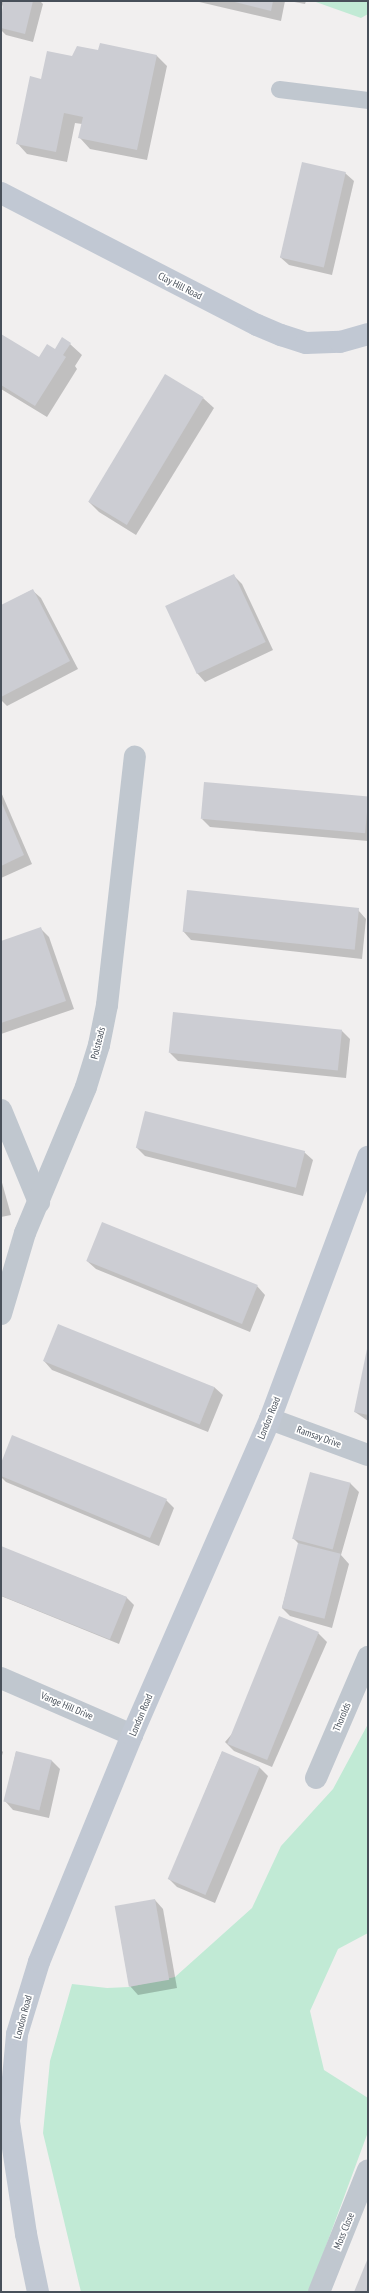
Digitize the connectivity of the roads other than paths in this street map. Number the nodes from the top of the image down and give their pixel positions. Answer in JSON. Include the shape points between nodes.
{"nodes":[{"id":1,"x":279,"y":89,"type":"dead end"},
{"id":2,"x":368,"y":100,"type":"edge"},
{"id":3,"x":1,"y":193,"type":"edge"},
{"id":4,"x":368,"y":334,"type":"edge"},
{"id":5,"x":135,"y":756,"type":"dead end"},
{"id":6,"x":1,"y":1110,"type":"edge"},
{"id":7,"x":368,"y":1157,"type":"edge"},
{"id":8,"x":39,"y":1202,"type":"junction"},
{"id":9,"x":1,"y":1314,"type":"edge"},
{"id":10,"x":270,"y":1419,"type":"junction"},
{"id":11,"x":368,"y":1455,"type":"edge"},
{"id":12,"x":368,"y":1657,"type":"edge"},
{"id":13,"x":1,"y":1678,"type":"edge"},
{"id":14,"x":132,"y":1735,"type":"junction"},
{"id":15,"x":316,"y":1778,"type":"dead end"},
{"id":16,"x":5,"y":2124,"type":"edge"},
{"id":17,"x":368,"y":2170,"type":"edge"},
{"id":18,"x":38,"y":2292,"type":"edge"},
{"id":19,"x":319,"y":2292,"type":"edge"}],
"edges":[{"from":1,"to":2,"type":"lane"},
{"from":3,"to":4,"type":"main road","name":"Clay Hill Road","via":[[250,322],[281,335],[306,343],[340,342]]},
{"from":5,"to":8,"type":"street","name":"Polsteads","via":[[107,1005],[99,1045],[86,1087]]},
{"from":6,"to":8,"type":"street"},
{"from":7,"to":10,"type":"main road","name":"London Road"},
{"from":8,"to":9,"type":"street","name":"Polsteads","via":[[25,1234]]},
{"from":10,"to":11,"type":"street","name":"Ramsay Drive"},
{"from":10,"to":14,"type":"main road","name":"London Road"},
{"from":12,"to":15,"type":"street","name":"Thorolds"},
{"from":13,"to":14,"type":"street","name":"Vange Hill Drive"},
{"from":14,"to":16,"type":"main road","name":"London Road","via":[[39,1962],[17,2034]]},
{"from":16,"to":18,"type":"main road","name":"London Road"},
{"from":17,"to":19,"type":"street","name":"Moss Close"}]}
